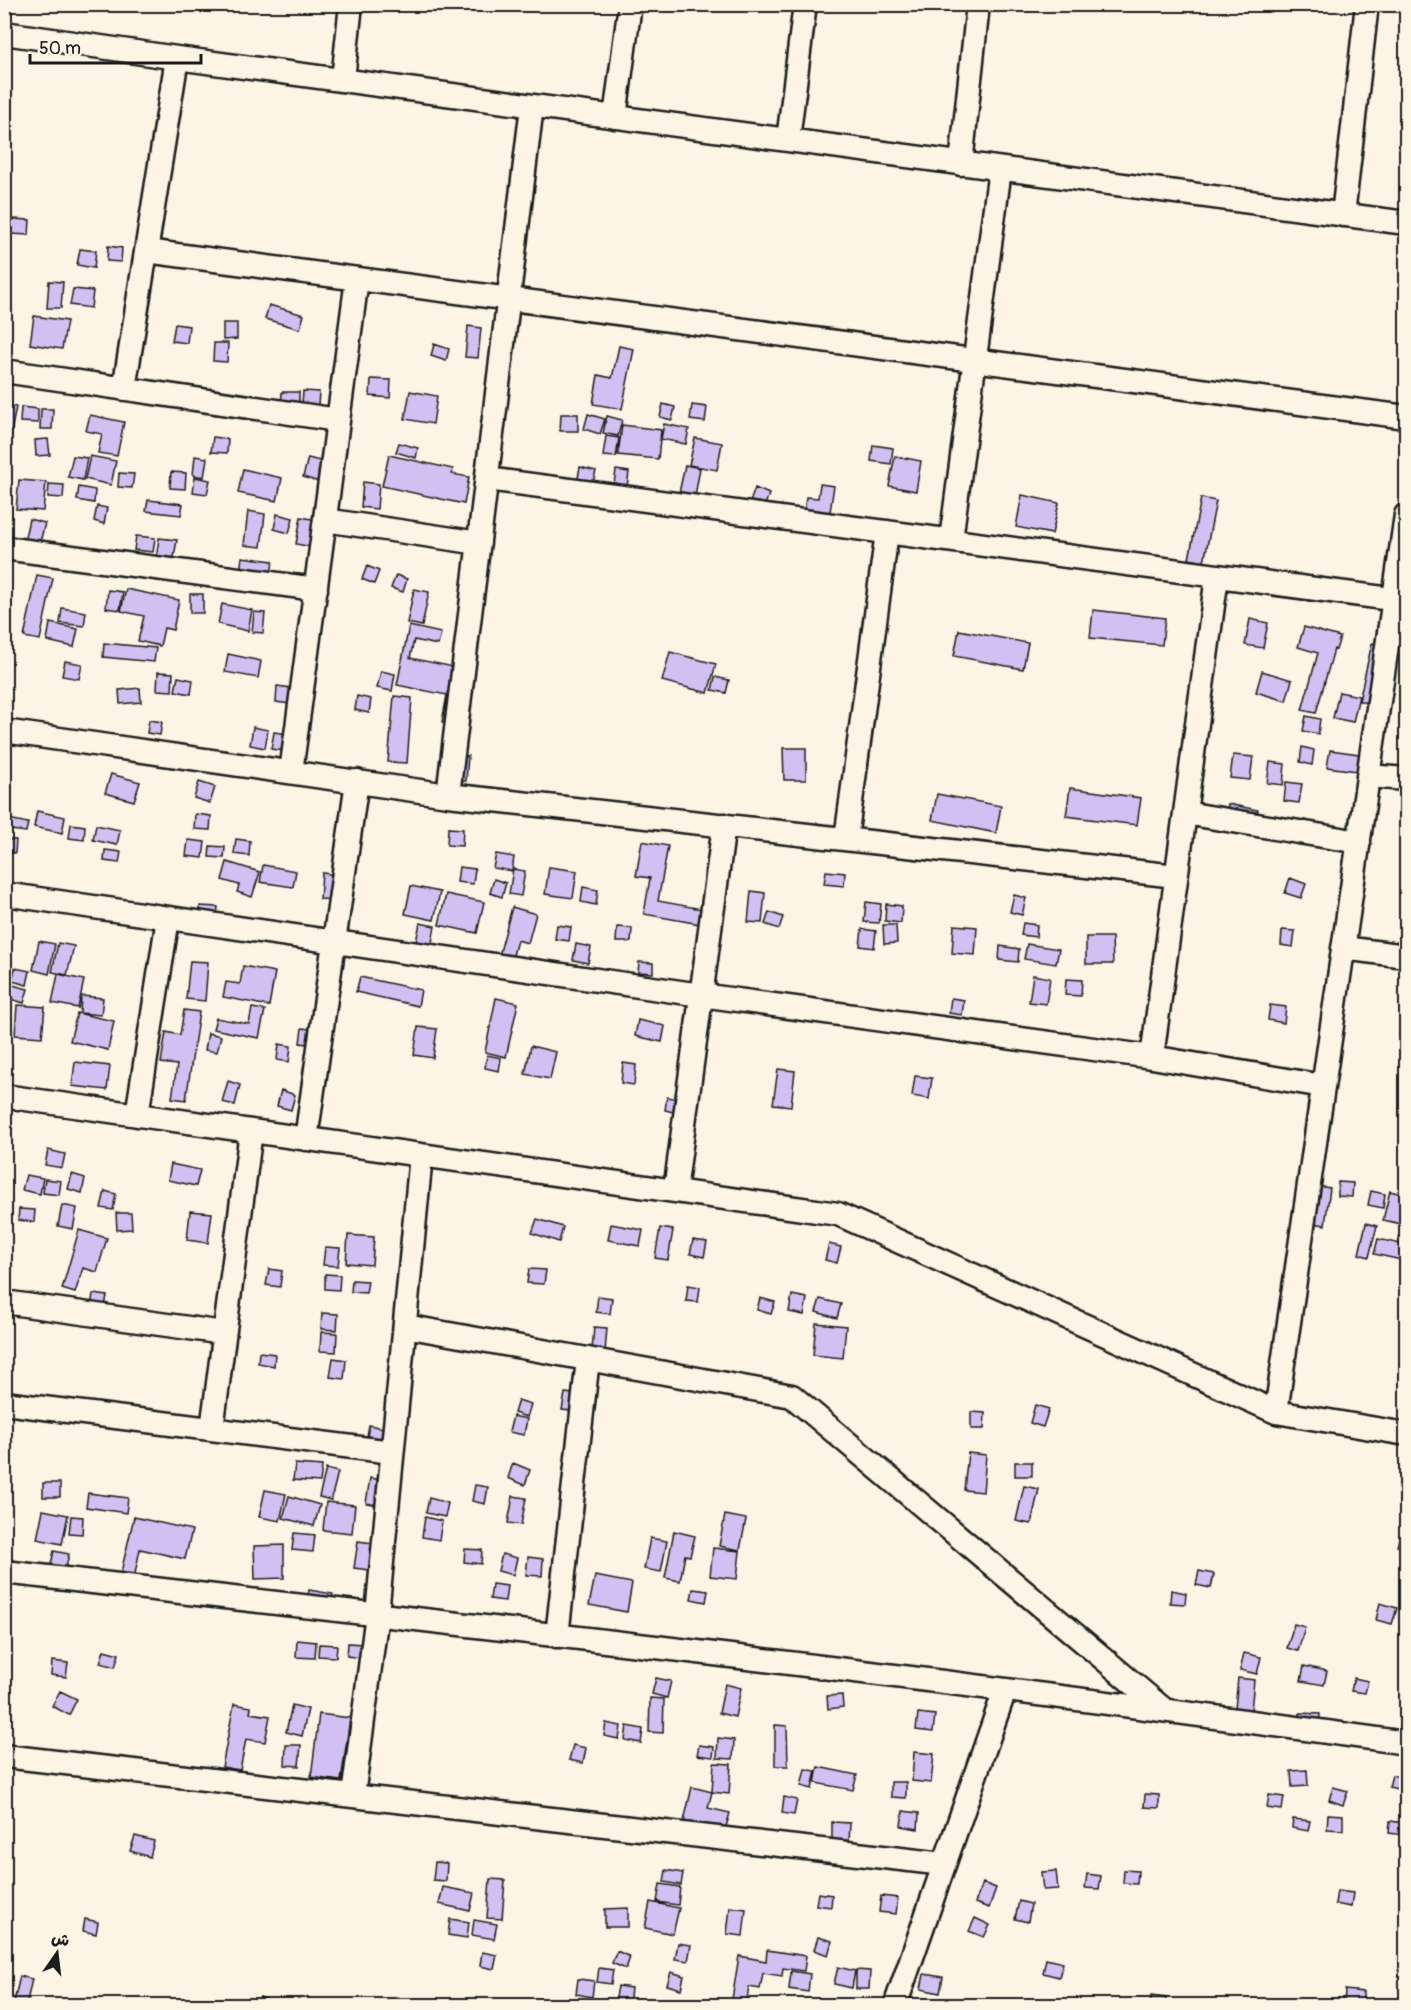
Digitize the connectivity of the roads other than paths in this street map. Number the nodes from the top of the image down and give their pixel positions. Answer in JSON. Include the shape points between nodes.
{"nodes":[{"id":1,"x":351,"y":4,"type":"edge"},
{"id":2,"x":630,"y":4,"type":"edge"},
{"id":3,"x":805,"y":4,"type":"edge"},
{"id":4,"x":978,"y":4,"type":"edge"},
{"id":5,"x":1367,"y":4,"type":"edge"},
{"id":6,"x":4,"y":33,"type":"edge"},
{"id":7,"x":177,"y":58,"type":"junction"},
{"id":8,"x":344,"y":80,"type":"junction"},
{"id":9,"x":532,"y":106,"type":"junction"},
{"id":10,"x":615,"y":117,"type":"junction"},
{"id":11,"x":789,"y":140,"type":"junction"},
{"id":12,"x":961,"y":164,"type":"junction"},
{"id":13,"x":1000,"y":168,"type":"junction"},
{"id":14,"x":1343,"y":215,"type":"junction"},
{"id":15,"x":1407,"y":223,"type":"edge"},
{"id":16,"x":146,"y":251,"type":"junction"},
{"id":17,"x":357,"y":279,"type":"junction"},
{"id":18,"x":508,"y":299,"type":"junction"},
{"id":19,"x":975,"y":360,"type":"junction"},
{"id":20,"x":4,"y":371,"type":"edge"},
{"id":21,"x":124,"y":389,"type":"junction"},
{"id":22,"x":1407,"y":417,"type":"edge"},
{"id":23,"x":338,"y":420,"type":"junction"},
{"id":24,"x":487,"y":479,"type":"junction"},
{"id":25,"x":1407,"y":515,"type":"edge"},
{"id":26,"x":325,"y":520,"type":"junction"},
{"id":27,"x":887,"y":532,"type":"junction"},
{"id":28,"x":951,"y":540,"type":"junction"},
{"id":29,"x":479,"y":543,"type":"junction"},
{"id":30,"x":4,"y":548,"type":"edge"},
{"id":31,"x":1217,"y":576,"type":"junction"},
{"id":32,"x":316,"y":589,"type":"junction"},
{"id":33,"x":1400,"y":600,"type":"edge"},
{"id":34,"x":4,"y":731,"type":"edge"},
{"id":35,"x":291,"y":772,"type":"junction"},
{"id":36,"x":1368,"y":776,"type":"junction"},
{"id":37,"x":1407,"y":779,"type":"edge"},
{"id":38,"x":357,"y":782,"type":"junction"},
{"id":39,"x":448,"y":795,"type":"junction"},
{"id":40,"x":1185,"y":813,"type":"junction"},
{"id":41,"x":724,"y":825,"type":"junction"},
{"id":42,"x":846,"y":839,"type":"junction"},
{"id":43,"x":1359,"y":842,"type":"junction"},
{"id":44,"x":1176,"y":876,"type":"junction"},
{"id":45,"x":4,"y":894,"type":"edge"},
{"id":46,"x":168,"y":918,"type":"junction"},
{"id":47,"x":334,"y":941,"type":"junction"},
{"id":48,"x":1344,"y":948,"type":"junction"},
{"id":49,"x":1407,"y":956,"type":"edge"},
{"id":50,"x":701,"y":995,"type":"junction"},
{"id":51,"x":1152,"y":1056,"type":"junction"},
{"id":52,"x":1323,"y":1086,"type":"junction"},
{"id":53,"x":4,"y":1096,"type":"edge"},
{"id":54,"x":137,"y":1114,"type":"junction"},
{"id":55,"x":251,"y":1131,"type":"junction"},
{"id":56,"x":306,"y":1139,"type":"junction"},
{"id":57,"x":421,"y":1155,"type":"junction"},
{"id":58,"x":675,"y":1191,"type":"junction"},
{"id":59,"x":5,"y":1308,"type":"edge"},
{"id":60,"x":405,"y":1326,"type":"junction"},
{"id":61,"x":224,"y":1333,"type":"junction"},
{"id":62,"x":588,"y":1359,"type":"junction"},
{"id":63,"x":4,"y":1403,"type":"edge"},
{"id":64,"x":1276,"y":1412,"type":"junction"},
{"id":65,"x":212,"y":1429,"type":"junction"},
{"id":66,"x":1407,"y":1434,"type":"edge"},
{"id":67,"x":393,"y":1452,"type":"junction"},
{"id":68,"x":4,"y":1572,"type":"edge"},
{"id":69,"x":377,"y":1614,"type":"junction"},
{"id":70,"x":557,"y":1636,"type":"junction"},
{"id":71,"x":1005,"y":1690,"type":"junction"},
{"id":72,"x":1162,"y":1708,"type":"junction"},
{"id":73,"x":1407,"y":1743,"type":"edge"},
{"id":74,"x":4,"y":1756,"type":"edge"},
{"id":75,"x":352,"y":1796,"type":"junction"},
{"id":76,"x":944,"y":1864,"type":"junction"},
{"id":77,"x":895,"y":2006,"type":"edge"}],
"edges":[{"from":1,"to":8,"type":"street"},
{"from":2,"to":10,"type":"street"},
{"from":3,"to":11,"type":"street"},
{"from":4,"to":12,"type":"street"},
{"from":5,"to":14,"type":"street"},
{"from":6,"to":7,"type":"street"},
{"from":7,"to":8,"type":"street"},
{"from":7,"to":16,"type":"street"},
{"from":8,"to":9,"type":"street"},
{"from":9,"to":10,"type":"street"},
{"from":9,"to":18,"type":"street"},
{"from":10,"to":11,"type":"street"},
{"from":11,"to":12,"type":"street"},
{"from":12,"to":13,"type":"street"},
{"from":13,"to":14,"type":"street"},
{"from":13,"to":19,"type":"street"},
{"from":14,"to":15,"type":"street"},
{"from":16,"to":17,"type":"street"},
{"from":16,"to":21,"type":"street"},
{"from":17,"to":18,"type":"street"},
{"from":17,"to":23,"type":"street"},
{"from":18,"to":19,"type":"street"},
{"from":18,"to":24,"type":"street"},
{"from":19,"to":22,"type":"street"},
{"from":19,"to":28,"type":"street"},
{"from":20,"to":21,"type":"street"},
{"from":21,"to":23,"type":"street"},
{"from":23,"to":26,"type":"street"},
{"from":24,"to":27,"type":"street"},
{"from":24,"to":29,"type":"street"},
{"from":25,"to":33,"type":"street"},
{"from":26,"to":29,"type":"street"},
{"from":26,"to":32,"type":"street"},
{"from":27,"to":28,"type":"street"},
{"from":27,"to":42,"type":"street"},
{"from":28,"to":31,"type":"street"},
{"from":29,"to":39,"type":"street"},
{"from":30,"to":32,"type":"street"},
{"from":31,"to":33,"type":"street"},
{"from":31,"to":40,"type":"street"},
{"from":32,"to":35,"type":"street"},
{"from":33,"to":36,"type":"street"},
{"from":34,"to":35,"type":"street"},
{"from":35,"to":38,"type":"street"},
{"from":36,"to":37,"type":"street"},
{"from":36,"to":43,"type":"street"},
{"from":38,"to":39,"type":"street"},
{"from":38,"to":47,"type":"street"},
{"from":39,"to":41,"type":"street"},
{"from":40,"to":43,"type":"street"},
{"from":40,"to":44,"type":"street"},
{"from":41,"to":42,"type":"street"},
{"from":41,"to":50,"type":"street"},
{"from":42,"to":44,"type":"street"},
{"from":43,"to":48,"type":"street"},
{"from":44,"to":51,"type":"street"},
{"from":45,"to":46,"type":"street"},
{"from":46,"to":47,"type":"street"},
{"from":46,"to":54,"type":"street"},
{"from":47,"to":50,"type":"street"},
{"from":47,"to":56,"type":"street"},
{"from":48,"to":49,"type":"street"},
{"from":48,"to":52,"type":"street"},
{"from":50,"to":51,"type":"street"},
{"from":50,"to":58,"type":"street"},
{"from":51,"to":52,"type":"street"},
{"from":52,"to":64,"type":"street"},
{"from":53,"to":54,"type":"street"},
{"from":54,"to":55,"type":"street"},
{"from":55,"to":56,"type":"street"},
{"from":55,"to":61,"type":"street"},
{"from":56,"to":57,"type":"street"},
{"from":57,"to":58,"type":"street"},
{"from":57,"to":60,"type":"street"},
{"from":58,"to":64,"type":"street","via":[[838,1214]]},
{"from":59,"to":61,"type":"street"},
{"from":60,"to":62,"type":"street"},
{"from":60,"to":67,"type":"street"},
{"from":61,"to":65,"type":"street"},
{"from":62,"to":70,"type":"street"},
{"from":62,"to":72,"type":"street","via":[[792,1396]]},
{"from":63,"to":65,"type":"street"},
{"from":64,"to":66,"type":"street"},
{"from":65,"to":67,"type":"street"},
{"from":67,"to":69,"type":"street"},
{"from":68,"to":69,"type":"street"},
{"from":69,"to":70,"type":"street"},
{"from":69,"to":75,"type":"street"},
{"from":70,"to":71,"type":"street"},
{"from":71,"to":72,"type":"street"},
{"from":71,"to":76,"type":"street"},
{"from":72,"to":73,"type":"street"},
{"from":74,"to":75,"type":"street"},
{"from":75,"to":76,"type":"street"},
{"from":76,"to":77,"type":"street"}]}
